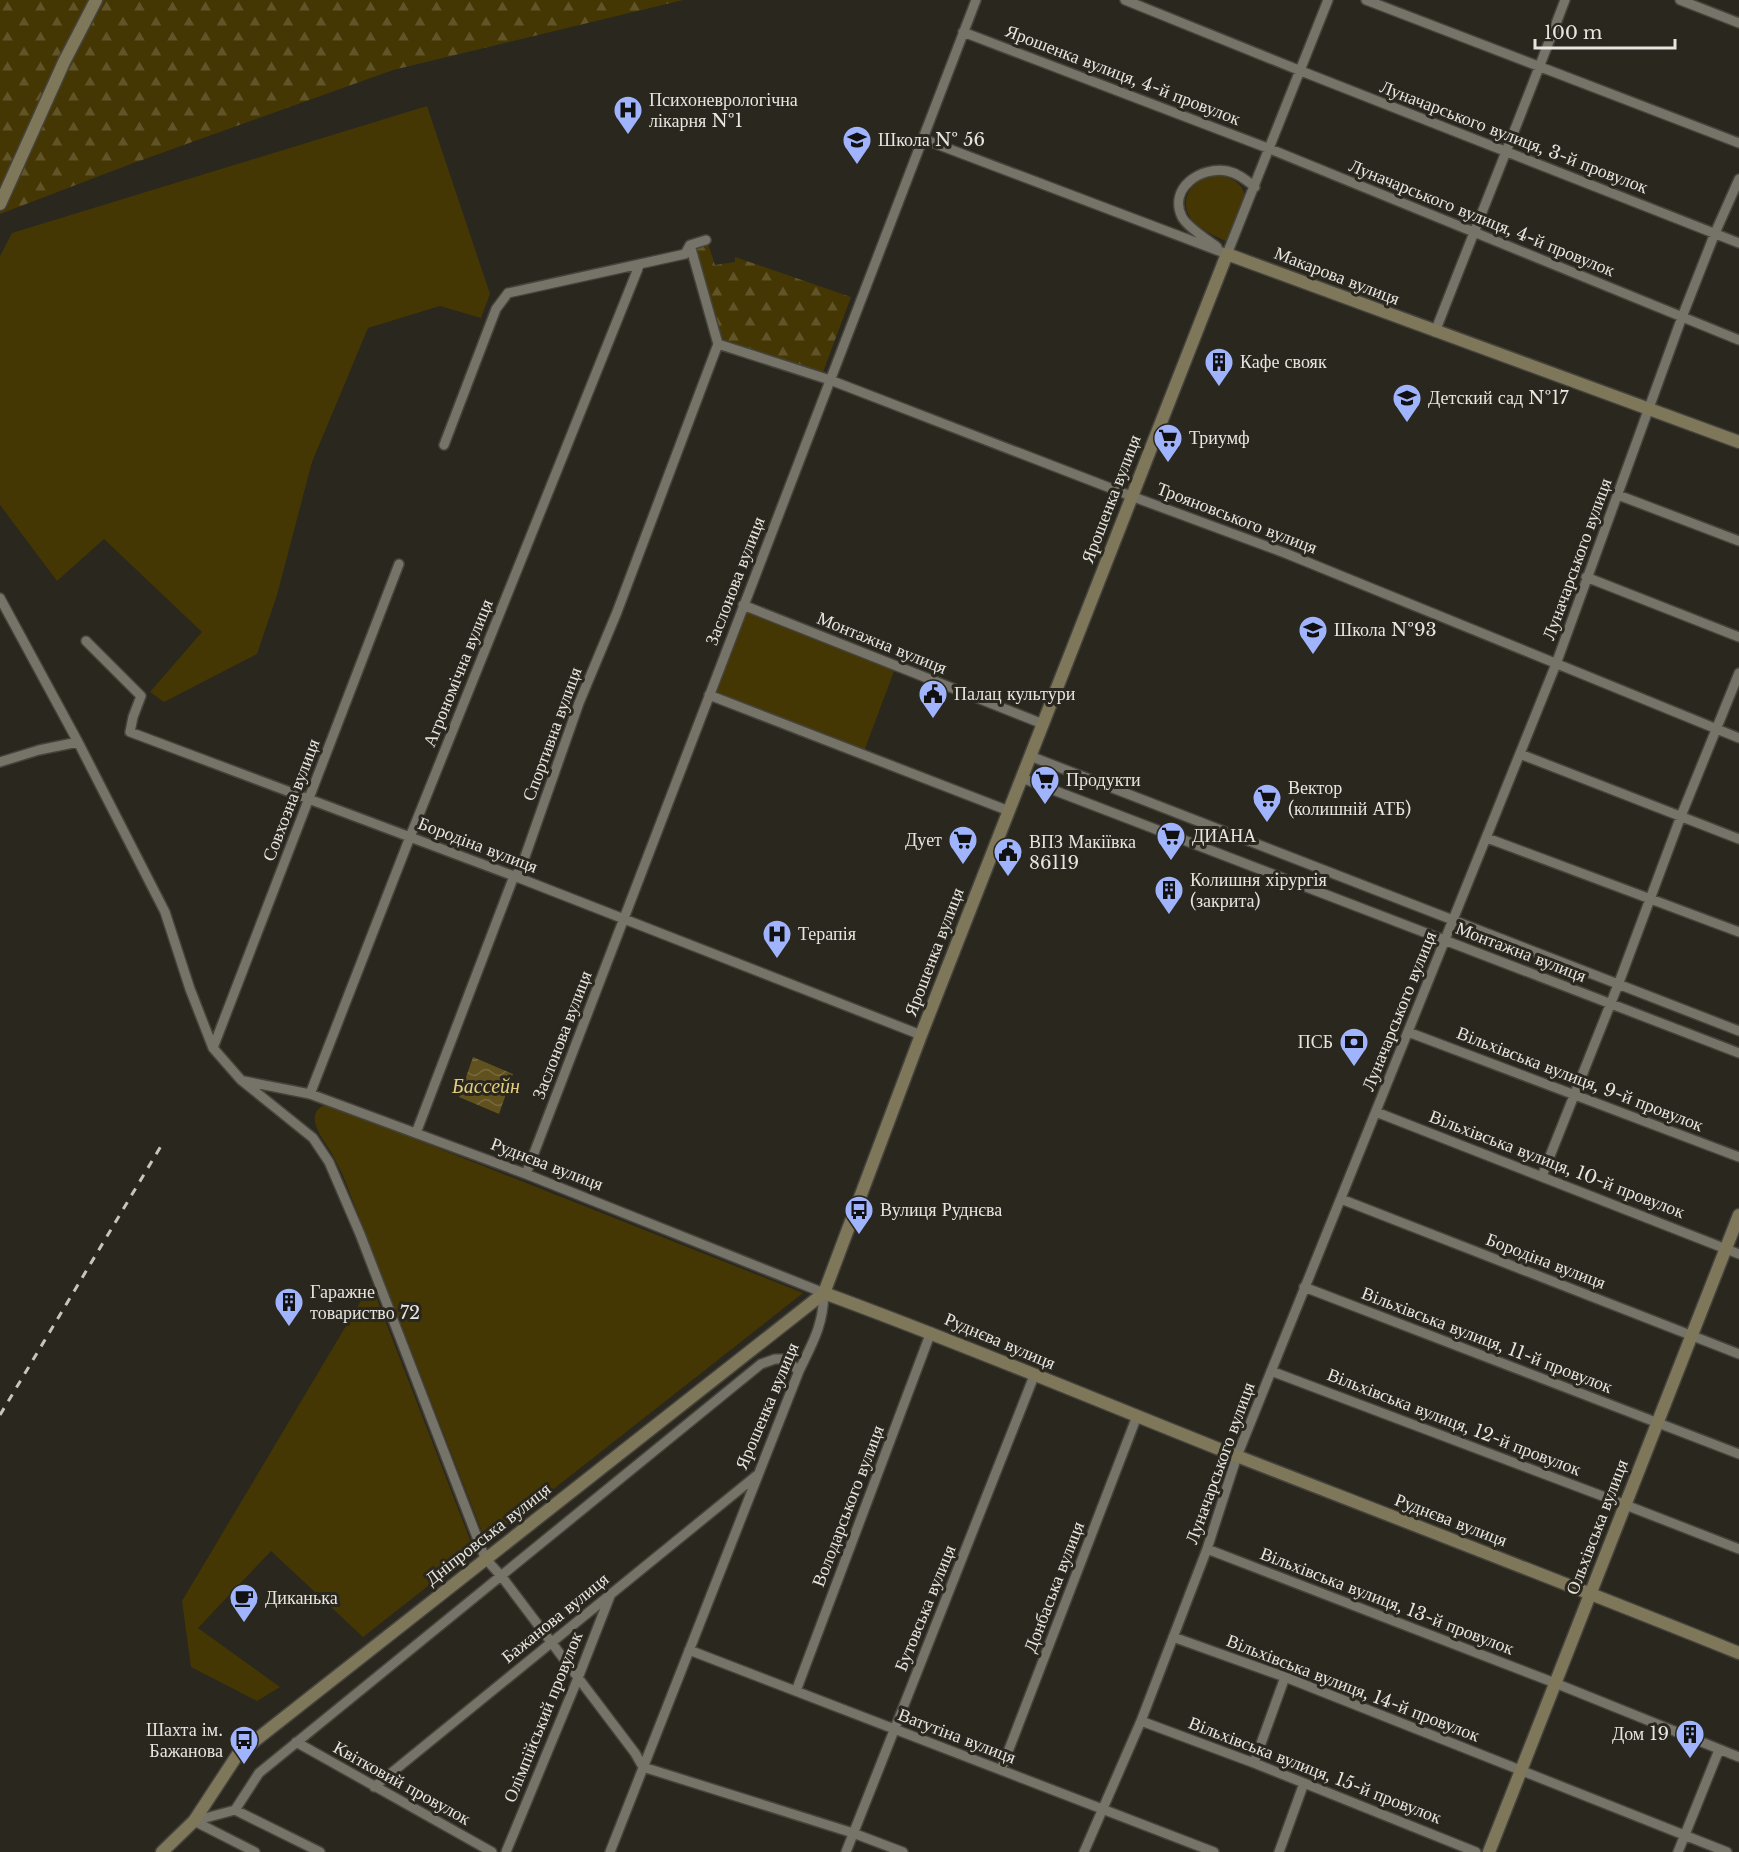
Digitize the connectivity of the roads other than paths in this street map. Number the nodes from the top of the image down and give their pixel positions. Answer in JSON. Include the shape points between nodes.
{"nodes":[{"id":1,"x":96,"y":0,"type":"edge"},
{"id":2,"x":976,"y":0,"type":"edge"},
{"id":3,"x":1125,"y":0,"type":"edge"},
{"id":4,"x":1328,"y":0,"type":"edge"},
{"id":5,"x":1366,"y":0,"type":"edge"},
{"id":6,"x":1565,"y":0,"type":"edge"},
{"id":7,"x":1680,"y":0,"type":"edge"},
{"id":8,"x":1739,"y":23,"type":"edge"},
{"id":9,"x":963,"y":32,"type":"junction"},
{"id":10,"x":1540,"y":67,"type":"junction"},
{"id":11,"x":1301,"y":71,"type":"junction"},
{"id":12,"x":923,"y":140,"type":"junction"},
{"id":13,"x":1739,"y":143,"type":"edge"},
{"id":14,"x":1270,"y":149,"type":"junction"},
{"id":15,"x":1508,"y":152,"type":"junction"},
{"id":16,"x":1739,"y":179,"type":"edge"},
{"id":17,"x":1255,"y":187,"type":"junction"},
{"id":18,"x":0,"y":204,"type":"edge"},
{"id":19,"x":1473,"y":232,"type":"junction"},
{"id":20,"x":1715,"y":234,"type":"junction"},
{"id":21,"x":706,"y":240,"type":"dead end"},
{"id":22,"x":1739,"y":243,"type":"edge"},
{"id":23,"x":690,"y":245,"type":"junction"},
{"id":24,"x":1227,"y":254,"type":"junction"},
{"id":25,"x":639,"y":266,"type":"junction"},
{"id":26,"x":1682,"y":317,"type":"junction"},
{"id":27,"x":1435,"y":332,"type":"junction"},
{"id":28,"x":1739,"y":340,"type":"edge"},
{"id":29,"x":718,"y":344,"type":"junction"},
{"id":30,"x":830,"y":380,"type":"junction"},
{"id":31,"x":1648,"y":410,"type":"junction"},
{"id":32,"x":1739,"y":442,"type":"edge"},
{"id":33,"x":444,"y":445,"type":"dead end"},
{"id":34,"x":1618,"y":495,"type":"junction"},
{"id":35,"x":1131,"y":496,"type":"junction"},
{"id":36,"x":1739,"y":541,"type":"edge"},
{"id":37,"x":399,"y":564,"type":"dead end"},
{"id":38,"x":1587,"y":577,"type":"junction"},
{"id":39,"x":0,"y":598,"type":"edge"},
{"id":40,"x":743,"y":605,"type":"junction"},
{"id":41,"x":1739,"y":637,"type":"edge"},
{"id":42,"x":86,"y":641,"type":"dead end"},
{"id":43,"x":1556,"y":663,"type":"junction"},
{"id":44,"x":1739,"y":673,"type":"edge"},
{"id":45,"x":709,"y":695,"type":"junction"},
{"id":46,"x":1042,"y":724,"type":"junction"},
{"id":47,"x":1716,"y":729,"type":"junction"},
{"id":48,"x":1739,"y":738,"type":"edge"},
{"id":49,"x":78,"y":742,"type":"junction"},
{"id":50,"x":1520,"y":754,"type":"junction"},
{"id":51,"x":1030,"y":756,"type":"junction"},
{"id":52,"x":0,"y":762,"type":"edge"},
{"id":53,"x":1022,"y":778,"type":"junction"},
{"id":54,"x":309,"y":798,"type":"junction"},
{"id":55,"x":1009,"y":811,"type":"junction"},
{"id":56,"x":1681,"y":816,"type":"junction"},
{"id":57,"x":410,"y":837,"type":"junction"},
{"id":58,"x":1487,"y":838,"type":"junction"},
{"id":59,"x":1739,"y":839,"type":"edge"},
{"id":60,"x":514,"y":876,"type":"junction"},
{"id":61,"x":1649,"y":899,"type":"junction"},
{"id":62,"x":623,"y":920,"type":"junction"},
{"id":63,"x":1454,"y":921,"type":"junction"},
{"id":64,"x":1739,"y":932,"type":"edge"},
{"id":65,"x":1445,"y":941,"type":"junction"},
{"id":66,"x":1618,"y":985,"type":"junction"},
{"id":67,"x":1610,"y":1004,"type":"junction"},
{"id":68,"x":1739,"y":1031,"type":"edge"},
{"id":69,"x":1408,"y":1032,"type":"junction"},
{"id":70,"x":921,"y":1035,"type":"junction"},
{"id":71,"x":213,"y":1048,"type":"junction"},
{"id":72,"x":1739,"y":1053,"type":"edge"},
{"id":73,"x":241,"y":1080,"type":"junction"},
{"id":74,"x":310,"y":1094,"type":"junction"},
{"id":75,"x":1574,"y":1094,"type":"junction"},
{"id":76,"x":1376,"y":1112,"type":"junction"},
{"id":77,"x":417,"y":1133,"type":"junction"},
{"id":78,"x":1739,"y":1157,"type":"edge"},
{"id":79,"x":526,"y":1174,"type":"junction"},
{"id":80,"x":1542,"y":1176,"type":"junction"},
{"id":81,"x":1341,"y":1199,"type":"junction"},
{"id":82,"x":1739,"y":1215,"type":"edge"},
{"id":83,"x":1726,"y":1249,"type":"junction"},
{"id":84,"x":1739,"y":1254,"type":"edge"},
{"id":85,"x":1304,"y":1287,"type":"junction"},
{"id":86,"x":824,"y":1293,"type":"junction"},
{"id":87,"x":931,"y":1332,"type":"junction"},
{"id":88,"x":1692,"y":1335,"type":"junction"},
{"id":89,"x":1739,"y":1354,"type":"edge"},
{"id":90,"x":799,"y":1371,"type":"junction"},
{"id":91,"x":1271,"y":1371,"type":"junction"},
{"id":92,"x":1035,"y":1376,"type":"junction"},
{"id":93,"x":1137,"y":1416,"type":"junction"},
{"id":94,"x":1658,"y":1422,"type":"junction"},
{"id":95,"x":1739,"y":1454,"type":"edge"},
{"id":96,"x":1237,"y":1456,"type":"junction"},
{"id":97,"x":758,"y":1475,"type":"junction"},
{"id":98,"x":1625,"y":1505,"type":"junction"},
{"id":99,"x":1207,"y":1550,"type":"junction"},
{"id":100,"x":1739,"y":1550,"type":"edge"},
{"id":101,"x":485,"y":1558,"type":"junction"},
{"id":102,"x":502,"y":1577,"type":"junction"},
{"id":103,"x":1591,"y":1593,"type":"junction"},
{"id":104,"x":611,"y":1594,"type":"junction"},
{"id":105,"x":1173,"y":1637,"type":"junction"},
{"id":106,"x":551,"y":1642,"type":"junction"},
{"id":107,"x":689,"y":1650,"type":"junction"},
{"id":108,"x":1739,"y":1653,"type":"edge"},
{"id":109,"x":1285,"y":1677,"type":"junction"},
{"id":110,"x":578,"y":1678,"type":"junction"},
{"id":111,"x":1555,"y":1683,"type":"junction"},
{"id":112,"x":796,"y":1691,"type":"junction"},
{"id":113,"x":1141,"y":1721,"type":"junction"},
{"id":114,"x":894,"y":1729,"type":"junction"},
{"id":115,"x":296,"y":1742,"type":"junction"},
{"id":116,"x":1719,"y":1750,"type":"junction"},
{"id":117,"x":1739,"y":1757,"type":"edge"},
{"id":118,"x":1254,"y":1763,"type":"junction"},
{"id":119,"x":643,"y":1767,"type":"junction"},
{"id":120,"x":1001,"y":1770,"type":"junction"},
{"id":121,"x":1521,"y":1770,"type":"junction"},
{"id":122,"x":1304,"y":1783,"type":"junction"},
{"id":123,"x":374,"y":1787,"type":"junction"},
{"id":124,"x":1102,"y":1809,"type":"junction"},
{"id":125,"x":235,"y":1810,"type":"junction"},
{"id":126,"x":194,"y":1821,"type":"junction"},
{"id":127,"x":853,"y":1833,"type":"junction"},
{"id":128,"x":1685,"y":1836,"type":"junction"},
{"id":129,"x":162,"y":1852,"type":"edge"},
{"id":130,"x":255,"y":1852,"type":"edge"},
{"id":131,"x":320,"y":1852,"type":"edge"},
{"id":132,"x":492,"y":1852,"type":"edge"},
{"id":133,"x":506,"y":1852,"type":"edge"},
{"id":134,"x":610,"y":1852,"type":"edge"},
{"id":135,"x":846,"y":1852,"type":"edge"},
{"id":136,"x":903,"y":1852,"type":"edge"},
{"id":137,"x":1084,"y":1852,"type":"edge"},
{"id":138,"x":1214,"y":1852,"type":"edge"},
{"id":139,"x":1279,"y":1852,"type":"edge"},
{"id":140,"x":1476,"y":1852,"type":"edge"},
{"id":141,"x":1489,"y":1852,"type":"edge"},
{"id":142,"x":1678,"y":1852,"type":"edge"},
{"id":143,"x":1727,"y":1852,"type":"edge"}],
"edges":[{"from":1,"to":18,"type":"street"},
{"from":2,"to":9,"type":"street","name":"Заслонова вулиця"},
{"from":3,"to":11,"type":"street","name":"Луначарського вулиця, 3-й провулок"},
{"from":4,"to":11,"type":"street","name":"Ярошенка вулиця"},
{"from":5,"to":10,"type":"street"},
{"from":6,"to":10,"type":"street"},
{"from":7,"to":8,"type":"street"},
{"from":9,"to":12,"type":"street","name":"Заслонова вулиця"},
{"from":9,"to":14,"type":"street","name":"Ярошенка вулиця, 4-й провулок"},
{"from":10,"to":13,"type":"street"},
{"from":10,"to":15,"type":"street"},
{"from":11,"to":14,"type":"street","name":"Ярошенка вулиця"},
{"from":11,"to":15,"type":"street","name":"Луначарського вулиця, 3-й провулок"},
{"from":12,"to":24,"type":"street","name":"Макарова вулиця"},
{"from":12,"to":30,"type":"street","name":"Заслонова вулиця"},
{"from":14,"to":17,"type":"street","name":"Ярошенка вулиця"},
{"from":14,"to":19,"type":"street","name":"Луначарського вулиця, 4-й провулок"},
{"from":15,"to":19,"type":"street"},
{"from":15,"to":20,"type":"street","name":"Луначарського вулиця, 3-й провулок"},
{"from":16,"to":20,"type":"street","name":"Луначарського вулиця"},
{"from":17,"to":24,"type":"street","name":"Ярошенка вулиця"},
{"from":17,"to":24,"type":"street","via":[[1235,173],[1214,170],[1194,176],[1182,191],[1179,201],[1183,219]]},
{"from":19,"to":26,"type":"street","name":"Луначарського вулиця, 4-й провулок"},
{"from":19,"to":27,"type":"street"},
{"from":20,"to":22,"type":"street","name":"Луначарського вулиця, 3-й провулок"},
{"from":20,"to":26,"type":"street","name":"Луначарського вулиця"},
{"from":21,"to":23,"type":"street"},
{"from":23,"to":25,"type":"street","via":[[685,254]]},
{"from":23,"to":29,"type":"street"},
{"from":24,"to":27,"type":"street","name":"Макарова вулиця"},
{"from":24,"to":35,"type":"street","name":"Ярошенка вулиця"},
{"from":25,"to":33,"type":"street","via":[[508,292],[496,309]]},
{"from":25,"to":57,"type":"street","name":"Агрономічна вулиця"},
{"from":26,"to":28,"type":"street","name":"Луначарського вулиця, 4-й провулок"},
{"from":26,"to":31,"type":"street","name":"Луначарського вулиця"},
{"from":27,"to":31,"type":"street","name":"Макарова вулиця"},
{"from":29,"to":30,"type":"street","name":"Трояновського вулиця"},
{"from":29,"to":60,"type":"street","name":"Спортивна вулиця","via":[[579,703],[520,871]]},
{"from":30,"to":35,"type":"street","name":"Трояновського вулиця"},
{"from":30,"to":40,"type":"street","name":"Заслонова вулиця"},
{"from":31,"to":32,"type":"street","name":"Макарова вулиця"},
{"from":31,"to":34,"type":"street","name":"Луначарського вулиця"},
{"from":34,"to":36,"type":"street"},
{"from":34,"to":38,"type":"street","name":"Луначарського вулиця"},
{"from":35,"to":43,"type":"street","name":"Трояновського вулиця","via":[[1285,553]]},
{"from":35,"to":46,"type":"street","name":"Ярошенка вулиця"},
{"from":37,"to":54,"type":"street","name":"Совхозна вулиця"},
{"from":38,"to":41,"type":"street"},
{"from":38,"to":43,"type":"street","name":"Луначарського вулиця"},
{"from":39,"to":49,"type":"street"},
{"from":40,"to":45,"type":"street","name":"Заслонова вулиця"},
{"from":40,"to":46,"type":"street","name":"Монтажна вулиця"},
{"from":42,"to":54,"type":"street","name":"Бородіна вулиця","via":[[141,696],[130,732]]},
{"from":43,"to":47,"type":"street","name":"Трояновського вулиця"},
{"from":43,"to":50,"type":"street","name":"Луначарського вулиця"},
{"from":44,"to":47,"type":"street"},
{"from":45,"to":55,"type":"street"},
{"from":45,"to":62,"type":"street","name":"Заслонова вулиця"},
{"from":46,"to":51,"type":"street","name":"Ярошенка вулиця"},
{"from":47,"to":48,"type":"street","name":"Трояновського вулиця"},
{"from":47,"to":56,"type":"street"},
{"from":49,"to":52,"type":"street"},
{"from":49,"to":71,"type":"street","via":[[165,912]]},
{"from":50,"to":56,"type":"street"},
{"from":50,"to":58,"type":"street","name":"Луначарського вулиця"},
{"from":51,"to":53,"type":"street","name":"Ярошенка вулиця"},
{"from":51,"to":63,"type":"street","name":"Монтажна вулиця","via":[[1412,900]]},
{"from":53,"to":55,"type":"street","name":"Ярошенка вулиця"},
{"from":53,"to":65,"type":"street","name":"Монтажна вулиця"},
{"from":54,"to":57,"type":"street","name":"Бородіна вулиця"},
{"from":54,"to":71,"type":"street","name":"Совхозна вулиця"},
{"from":55,"to":70,"type":"street","name":"Ярошенка вулиця"},
{"from":56,"to":59,"type":"street"},
{"from":56,"to":61,"type":"street"},
{"from":57,"to":60,"type":"street","name":"Бородіна вулиця"},
{"from":57,"to":74,"type":"street","name":"Агрономічна вулиця"},
{"from":58,"to":61,"type":"street"},
{"from":58,"to":63,"type":"street","name":"Луначарського вулиця"},
{"from":60,"to":62,"type":"street","name":"Бородіна вулиця"},
{"from":60,"to":77,"type":"street","name":"Спортивна вулиця"},
{"from":61,"to":64,"type":"street"},
{"from":61,"to":66,"type":"street"},
{"from":62,"to":70,"type":"street","name":"Бородіна вулиця"},
{"from":62,"to":79,"type":"street","name":"Заслонова вулиця"},
{"from":63,"to":65,"type":"street","name":"Луначарського вулиця"},
{"from":63,"to":66,"type":"street","name":"Монтажна вулиця"},
{"from":65,"to":67,"type":"street","name":"Монтажна вулиця"},
{"from":65,"to":69,"type":"street","name":"Луначарського вулиця"},
{"from":66,"to":67,"type":"street"},
{"from":66,"to":68,"type":"street","name":"Монтажна вулиця"},
{"from":67,"to":72,"type":"street","name":"Монтажна вулиця"},
{"from":67,"to":75,"type":"street"},
{"from":69,"to":75,"type":"street","name":"Вільхівська вулиця, 9-й провулок"},
{"from":69,"to":76,"type":"street","name":"Луначарського вулиця"},
{"from":70,"to":86,"type":"street","name":"Ярошенка вулиця"},
{"from":71,"to":73,"type":"street"},
{"from":73,"to":74,"type":"street","name":"Руднєва вулиця"},
{"from":73,"to":101,"type":"street","via":[[313,1138],[328,1162],[360,1234]]},
{"from":74,"to":77,"type":"street","name":"Руднєва вулиця"},
{"from":75,"to":78,"type":"street","name":"Вільхівська вулиця, 9-й провулок"},
{"from":75,"to":80,"type":"street"},
{"from":76,"to":80,"type":"street","name":"Вільхівська вулиця, 10-й провулок"},
{"from":76,"to":81,"type":"street","name":"Луначарського вулиця"},
{"from":77,"to":79,"type":"street","name":"Руднєва вулиця"},
{"from":79,"to":86,"type":"street","name":"Руднєва вулиця"},
{"from":80,"to":83,"type":"street","name":"Вільхівська вулиця, 10-й провулок"},
{"from":81,"to":85,"type":"street","name":"Луначарського вулиця"},
{"from":81,"to":88,"type":"street","name":"Бородіна вулиця"},
{"from":82,"to":83,"type":"street","name":"Ольхівська вулиця"},
{"from":83,"to":84,"type":"street","name":"Вільхівська вулиця, 10-й провулок"},
{"from":83,"to":88,"type":"street","name":"Ольхівська вулиця"},
{"from":85,"to":91,"type":"street","name":"Луначарського вулиця"},
{"from":85,"to":94,"type":"street","name":"Вільхівська вулиця, 11-й провулок"},
{"from":86,"to":87,"type":"street","name":"Руднєва вулиця"},
{"from":86,"to":90,"type":"street","name":"Ярошенка вулиця","via":[[823,1318]]},
{"from":86,"to":101,"type":"street","name":"Дніпровська вулиця"},
{"from":87,"to":92,"type":"street","name":"Руднєва вулиця"},
{"from":87,"to":112,"type":"street","name":"Володарського вулиця"},
{"from":88,"to":89,"type":"street","name":"Бородіна вулиця"},
{"from":88,"to":94,"type":"street","name":"Ольхівська вулиця"},
{"from":90,"to":97,"type":"street","name":"Ярошенка вулиця"},
{"from":90,"to":102,"type":"street","via":[[785,1359],[761,1364]]},
{"from":91,"to":96,"type":"street","name":"Луначарського вулиця"},
{"from":91,"to":98,"type":"street","name":"Вільхівська вулиця, 12-й провулок"},
{"from":92,"to":93,"type":"street","name":"Руднєва вулиця"},
{"from":92,"to":114,"type":"street","name":"Бутовська вулиця"},
{"from":93,"to":96,"type":"street","name":"Руднєва вулиця"},
{"from":93,"to":120,"type":"street","name":"Донбаська вулиця"},
{"from":94,"to":95,"type":"street","name":"Вільхівська вулиця, 11-й провулок"},
{"from":94,"to":98,"type":"street","name":"Ольхівська вулиця"},
{"from":96,"to":99,"type":"street","name":"Луначарського вулиця"},
{"from":96,"to":103,"type":"street","name":"Руднєва вулиця"},
{"from":97,"to":104,"type":"street","name":"Бажанова вулиця"},
{"from":97,"to":107,"type":"street","name":"Ярошенка вулиця"},
{"from":98,"to":100,"type":"street","name":"Вільхівська вулиця, 12-й провулок"},
{"from":98,"to":103,"type":"street","name":"Ольхівська вулиця"},
{"from":99,"to":105,"type":"street","name":"Луначарського вулиця"},
{"from":99,"to":111,"type":"street","name":"Вільхівська вулиця, 13-й провулок"},
{"from":101,"to":102,"type":"street"},
{"from":101,"to":126,"type":"street","name":"Дніпровська вулиця","via":[[238,1754]]},
{"from":102,"to":106,"type":"street"},
{"from":102,"to":115,"type":"street"},
{"from":103,"to":108,"type":"street","name":"Руднєва вулиця"},
{"from":103,"to":111,"type":"street","name":"Ольхівська вулиця"},
{"from":104,"to":106,"type":"street","name":"Бажанова вулиця"},
{"from":104,"to":110,"type":"street","name":"Олімпійський провулок"},
{"from":105,"to":109,"type":"street","name":"Вільхівська вулиця, 14-й провулок"},
{"from":105,"to":113,"type":"street","name":"Луначарського вулиця"},
{"from":106,"to":110,"type":"street"},
{"from":106,"to":123,"type":"street","name":"Бажанова вулиця"},
{"from":107,"to":112,"type":"street","name":"Ватутіна вулиця"},
{"from":107,"to":119,"type":"street","name":"Ярошенка вулиця"},
{"from":109,"to":118,"type":"street"},
{"from":109,"to":121,"type":"street","name":"Вільхівська вулиця, 14-й провулок"},
{"from":110,"to":119,"type":"street"},
{"from":110,"to":133,"type":"street","name":"Олімпійський провулок"},
{"from":111,"to":116,"type":"street","name":"Вільхівська вулиця, 13-й провулок"},
{"from":111,"to":121,"type":"street","name":"Ольхівська вулиця"},
{"from":112,"to":114,"type":"street","name":"Ватутіна вулиця"},
{"from":113,"to":118,"type":"street","name":"Вільхівська вулиця, 15-й провулок"},
{"from":113,"to":124,"type":"street","name":"Луначарського вулиця"},
{"from":114,"to":120,"type":"street","name":"Ватутіна вулиця"},
{"from":114,"to":127,"type":"street","name":"Бутовська вулиця"},
{"from":115,"to":123,"type":"street","name":"Квітковий провулок"},
{"from":115,"to":125,"type":"street","via":[[259,1773]]},
{"from":116,"to":117,"type":"street","name":"Вільхівська вулиця, 13-й провулок"},
{"from":116,"to":128,"type":"street"},
{"from":118,"to":122,"type":"street","name":"Вільхівська вулиця, 15-й провулок"},
{"from":119,"to":127,"type":"street"},
{"from":119,"to":134,"type":"street","name":"Ярошенка вулиця"},
{"from":120,"to":124,"type":"street","name":"Ватутіна вулиця"},
{"from":121,"to":128,"type":"street","name":"Вільхівська вулиця, 14-й провулок"},
{"from":121,"to":141,"type":"street","name":"Ольхівська вулиця"},
{"from":122,"to":139,"type":"street"},
{"from":122,"to":140,"type":"street","name":"Вільхівська вулиця, 15-й провулок"},
{"from":123,"to":132,"type":"street","name":"Квітковий провулок"},
{"from":124,"to":137,"type":"street","name":"Луначарського вулиця"},
{"from":124,"to":138,"type":"street","name":"Ватутіна вулиця"},
{"from":125,"to":126,"type":"street","name":"Дніпровська вулиця"},
{"from":125,"to":131,"type":"street"},
{"from":126,"to":129,"type":"street","name":"Дніпровська вулиця"},
{"from":126,"to":130,"type":"street"},
{"from":127,"to":135,"type":"street","name":"Бутовська вулиця"},
{"from":127,"to":136,"type":"street"},
{"from":128,"to":142,"type":"street"},
{"from":128,"to":143,"type":"street","name":"Вільхівська вулиця, 14-й провулок"}]}
